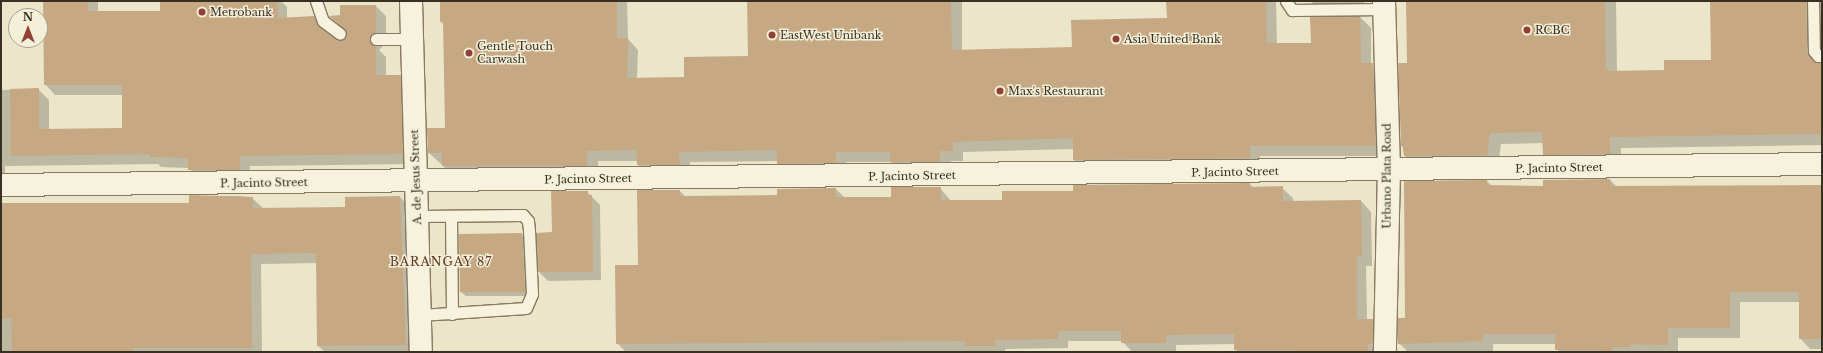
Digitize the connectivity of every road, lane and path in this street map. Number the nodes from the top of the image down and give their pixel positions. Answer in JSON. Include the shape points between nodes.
{"nodes":[{"id":1,"x":316,"y":1,"type":"edge"},
{"id":2,"x":411,"y":1,"type":"edge"},
{"id":3,"x":1286,"y":1,"type":"edge"},
{"id":4,"x":1813,"y":1,"type":"edge"},
{"id":5,"x":1384,"y":5,"type":"edge"},
{"id":6,"x":340,"y":34,"type":"dead end"},
{"id":7,"x":376,"y":39,"type":"dead end"},
{"id":8,"x":412,"y":39,"type":"junction"},
{"id":9,"x":1822,"y":56,"type":"edge"},
{"id":10,"x":1822,"y":164,"type":"edge"},
{"id":11,"x":1388,"y":170,"type":"junction"},
{"id":12,"x":416,"y":181,"type":"junction"},
{"id":13,"x":1,"y":185,"type":"edge"},
{"id":14,"x":417,"y":216,"type":"junction"},
{"id":15,"x":451,"y":216,"type":"junction"},
{"id":16,"x":452,"y":314,"type":"junction"},
{"id":17,"x":420,"y":315,"type":"junction"},
{"id":18,"x":421,"y":352,"type":"edge"},
{"id":19,"x":1385,"y":352,"type":"edge"}],
"edges":[{"from":1,"to":6,"type":"lane","via":[[323,21]]},
{"from":2,"to":8,"type":"street","name":"A. de Jesus Street"},
{"from":3,"to":5,"type":"lane","via":[[1292,10]]},
{"from":4,"to":9,"type":"lane","via":[[1814,51],[1818,56]]},
{"from":5,"to":11,"type":"street","name":"Urbano Plata Road"},
{"from":7,"to":8,"type":"lane"},
{"from":8,"to":12,"type":"street","name":"A. de Jesus Street"},
{"from":10,"to":11,"type":"street","name":"P. Jacinto Street"},
{"from":11,"to":12,"type":"street","name":"P. Jacinto Street"},
{"from":11,"to":19,"type":"street","name":"Urbano Plata Road"},
{"from":12,"to":13,"type":"street","name":"P. Jacinto Street"},
{"from":12,"to":14,"type":"street","name":"A. de Jesus Street"},
{"from":14,"to":15,"type":"lane"},
{"from":14,"to":17,"type":"street","name":"A. de Jesus Street"},
{"from":15,"to":16,"type":"lane"},
{"from":15,"to":16,"type":"lane","via":[[523,215],[528,221],[532,294],[526,308]]},
{"from":16,"to":17,"type":"lane"},
{"from":17,"to":18,"type":"street","name":"A. de Jesus Street"}]}
